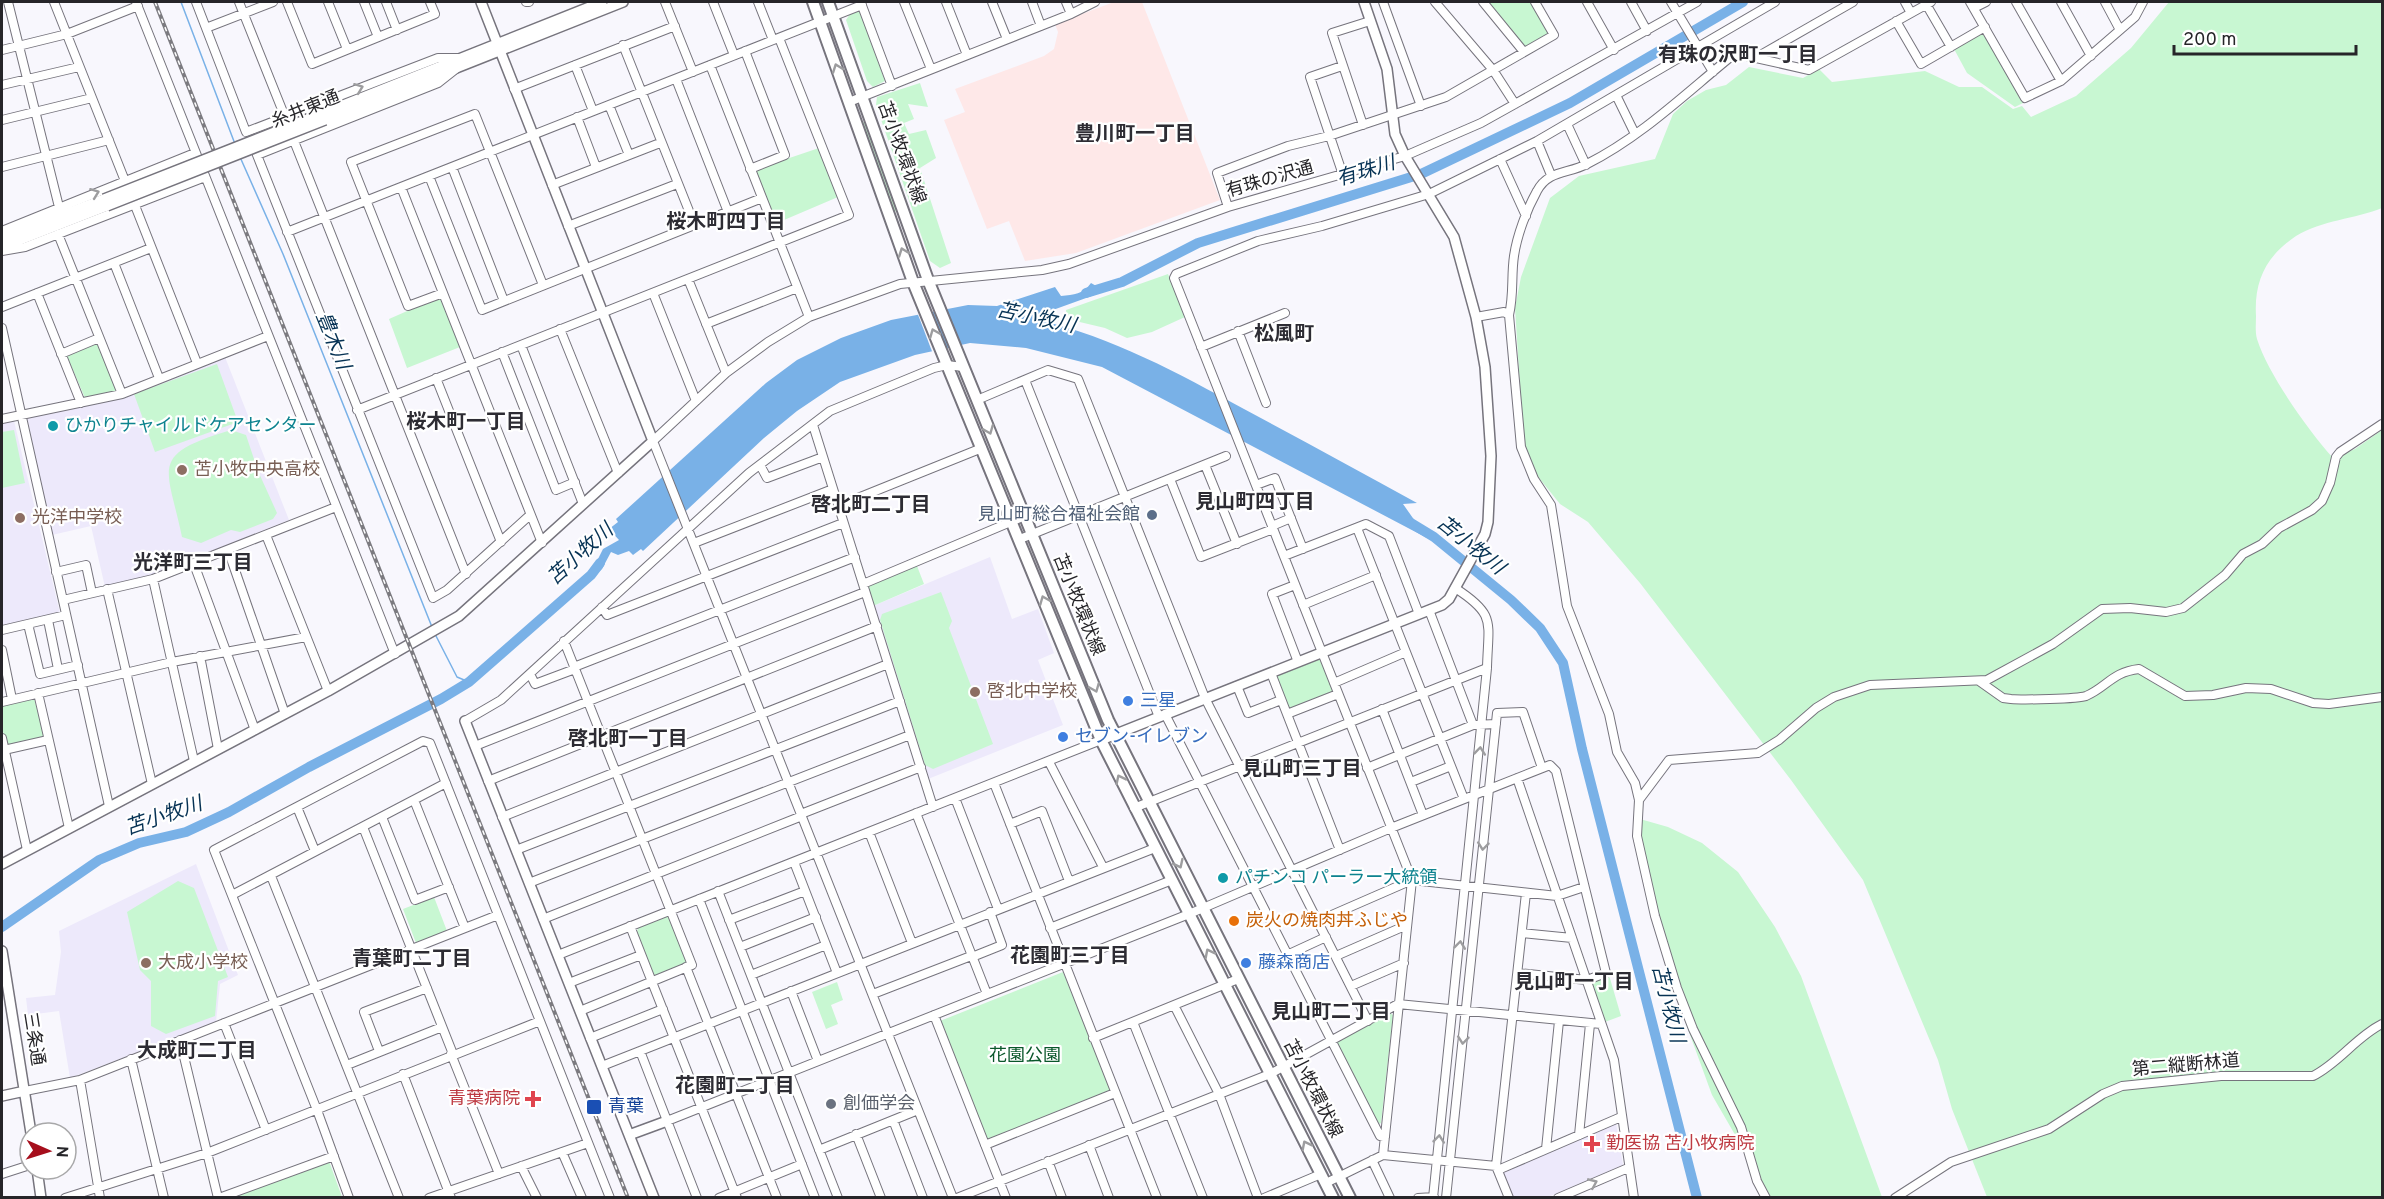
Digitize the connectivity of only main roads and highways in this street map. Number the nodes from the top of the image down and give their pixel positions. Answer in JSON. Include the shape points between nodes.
{"nodes":[{"id":1,"x":813,"y":2,"type":"edge"},
{"id":2,"x":828,"y":2,"type":"edge"},
{"id":3,"x":1333,"y":1197,"type":"edge"},
{"id":4,"x":1350,"y":1197,"type":"edge"}],
"edges":[{"from":3,"to":1,"type":"main road","name":"苫小牧環状線","one_way":true,"via":[[1101,740],[914,282]]},
{"from":2,"to":4,"type":"main road","name":"苫小牧環状線","one_way":true,"via":[[928,280],[1115,734]]}]}
